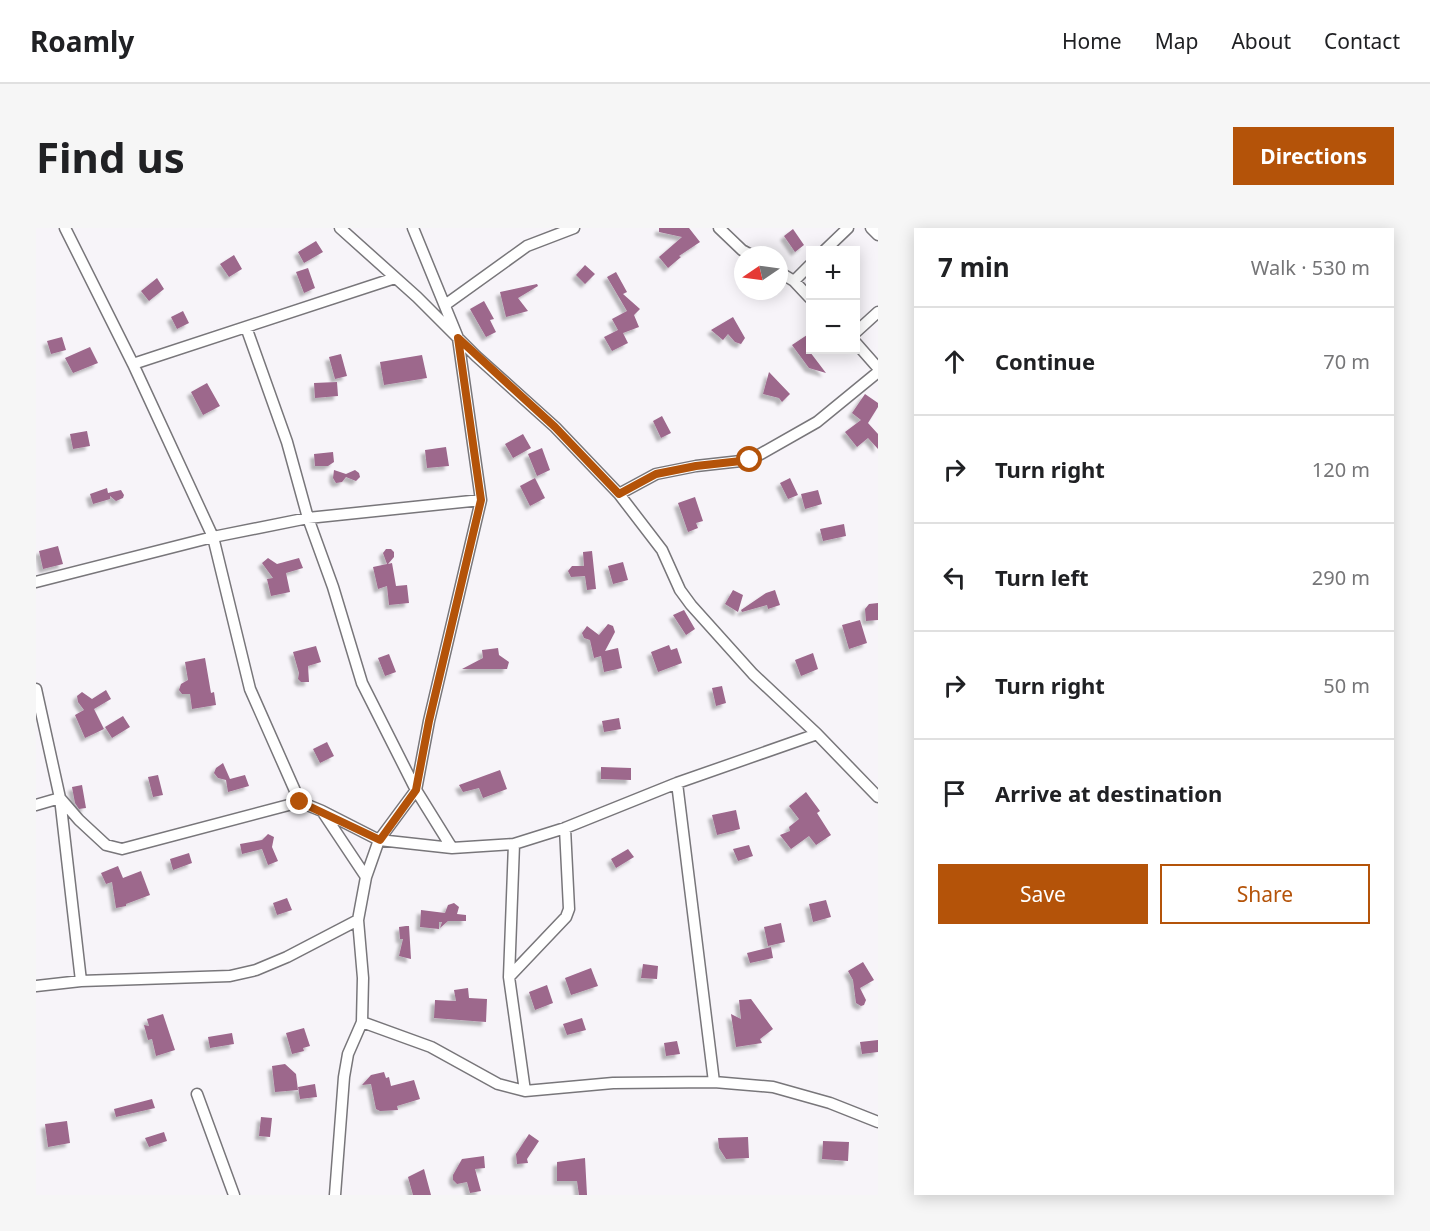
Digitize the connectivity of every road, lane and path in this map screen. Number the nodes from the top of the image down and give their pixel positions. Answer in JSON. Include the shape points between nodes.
{"nodes":[{"id":1,"x":65,"y":228,"type":"edge"},
{"id":2,"x":340,"y":228,"type":"edge"},
{"id":3,"x":412,"y":228,"type":"edge"},
{"id":4,"x":574,"y":228,"type":"edge"},
{"id":5,"x":719,"y":228,"type":"edge"},
{"id":6,"x":848,"y":228,"type":"edge"},
{"id":7,"x":871,"y":228,"type":"edge"},
{"id":8,"x":878,"y":235,"type":"edge"},
{"id":9,"x":738,"y":246,"type":"edge"},
{"id":10,"x":829,"y":246,"type":"edge"},
{"id":11,"x":806,"y":269,"type":"edge"},
{"id":12,"x":788,"y":277,"type":"edge"},
{"id":13,"x":395,"y":278,"type":"junction"},
{"id":14,"x":794,"y":281,"type":"junction"},
{"id":15,"x":806,"y":294,"type":"edge"},
{"id":16,"x":445,"y":305,"type":"junction"},
{"id":17,"x":878,"y":312,"type":"edge"},
{"id":18,"x":246,"y":327,"type":"junction"},
{"id":19,"x":860,"y":328,"type":"edge"},
{"id":20,"x":458,"y":338,"type":"junction"},
{"id":21,"x":860,"y":349,"type":"edge"},
{"id":22,"x":133,"y":364,"type":"junction"},
{"id":23,"x":878,"y":370,"type":"edge"},
{"id":24,"x":619,"y":494,"type":"junction"},
{"id":25,"x":481,"y":500,"type":"junction"},
{"id":26,"x":308,"y":518,"type":"junction"},
{"id":27,"x":213,"y":537,"type":"junction"},
{"id":28,"x":36,"y":582,"type":"edge"},
{"id":29,"x":36,"y":689,"type":"edge"},
{"id":30,"x":817,"y":734,"type":"junction"},
{"id":31,"x":677,"y":783,"type":"junction"},
{"id":32,"x":416,"y":790,"type":"junction"},
{"id":33,"x":878,"y":797,"type":"edge"},
{"id":34,"x":60,"y":798,"type":"junction"},
{"id":35,"x":300,"y":802,"type":"junction"},
{"id":36,"x":36,"y":805,"type":"edge"},
{"id":37,"x":322,"y":811,"type":"junction"},
{"id":38,"x":565,"y":828,"type":"junction"},
{"id":39,"x":380,"y":840,"type":"junction"},
{"id":40,"x":514,"y":843,"type":"junction"},
{"id":41,"x":452,"y":848,"type":"junction"},
{"id":42,"x":366,"y":878,"type":"junction"},
{"id":43,"x":358,"y":920,"type":"junction"},
{"id":44,"x":509,"y":976,"type":"junction"},
{"id":45,"x":81,"y":981,"type":"junction"},
{"id":46,"x":36,"y":986,"type":"edge"},
{"id":47,"x":362,"y":1022,"type":"junction"},
{"id":48,"x":714,"y":1082,"type":"junction"},
{"id":49,"x":525,"y":1091,"type":"junction"},
{"id":50,"x":197,"y":1094,"type":"dead end"},
{"id":51,"x":878,"y":1122,"type":"edge"},
{"id":52,"x":234,"y":1195,"type":"edge"},
{"id":53,"x":335,"y":1195,"type":"edge"}],
"edges":[{"from":1,"to":22,"type":"street"},
{"from":2,"to":13,"type":"street"},
{"from":3,"to":16,"type":"street"},
{"from":4,"to":16,"type":"street","via":[[527,246]]},
{"from":5,"to":9,"type":"street"},
{"from":6,"to":10,"type":"street"},
{"from":7,"to":8,"type":"street"},
{"from":11,"to":14,"type":"street"},
{"from":12,"to":14,"type":"street"},
{"from":13,"to":18,"type":"street"},
{"from":13,"to":20,"type":"street"},
{"from":14,"to":15,"type":"street"},
{"from":16,"to":20,"type":"street"},
{"from":17,"to":19,"type":"street"},
{"from":18,"to":22,"type":"street"},
{"from":18,"to":26,"type":"street","via":[[287,442]]},
{"from":20,"to":24,"type":"street","via":[[555,427]]},
{"from":20,"to":25,"type":"street"},
{"from":21,"to":23,"type":"street"},
{"from":22,"to":27,"type":"street"},
{"from":23,"to":24,"type":"street","via":[[817,422],[750,460],[656,474]]},
{"from":24,"to":30,"type":"street","via":[[662,550],[691,605],[753,674]]},
{"from":25,"to":26,"type":"street"},
{"from":25,"to":32,"type":"street"},
{"from":26,"to":27,"type":"street"},
{"from":26,"to":32,"type":"street","via":[[362,683]]},
{"from":27,"to":28,"type":"street"},
{"from":27,"to":35,"type":"street","via":[[250,688]]},
{"from":29,"to":34,"type":"street"},
{"from":30,"to":31,"type":"street"},
{"from":30,"to":33,"type":"street"},
{"from":31,"to":38,"type":"street"},
{"from":31,"to":48,"type":"street"},
{"from":32,"to":39,"type":"street"},
{"from":32,"to":41,"type":"street"},
{"from":34,"to":35,"type":"street","via":[[106,845],[122,849]]},
{"from":34,"to":36,"type":"street"},
{"from":34,"to":45,"type":"street"},
{"from":35,"to":37,"type":"street"},
{"from":37,"to":39,"type":"street"},
{"from":37,"to":42,"type":"street"},
{"from":38,"to":40,"type":"street"},
{"from":38,"to":44,"type":"street","via":[[569,909],[566,917]]},
{"from":39,"to":41,"type":"street"},
{"from":39,"to":42,"type":"street"},
{"from":40,"to":41,"type":"street"},
{"from":40,"to":44,"type":"street"},
{"from":42,"to":43,"type":"street"},
{"from":43,"to":45,"type":"street","via":[[287,957],[230,976]]},
{"from":43,"to":47,"type":"street"},
{"from":44,"to":49,"type":"street"},
{"from":45,"to":46,"type":"street"},
{"from":47,"to":49,"type":"street","via":[[431,1047],[498,1084]]},
{"from":47,"to":53,"type":"street","via":[[348,1054],[344,1077]]},
{"from":48,"to":49,"type":"street","via":[[613,1083]]},
{"from":48,"to":51,"type":"street","via":[[773,1087]]},
{"from":50,"to":52,"type":"street"}]}
